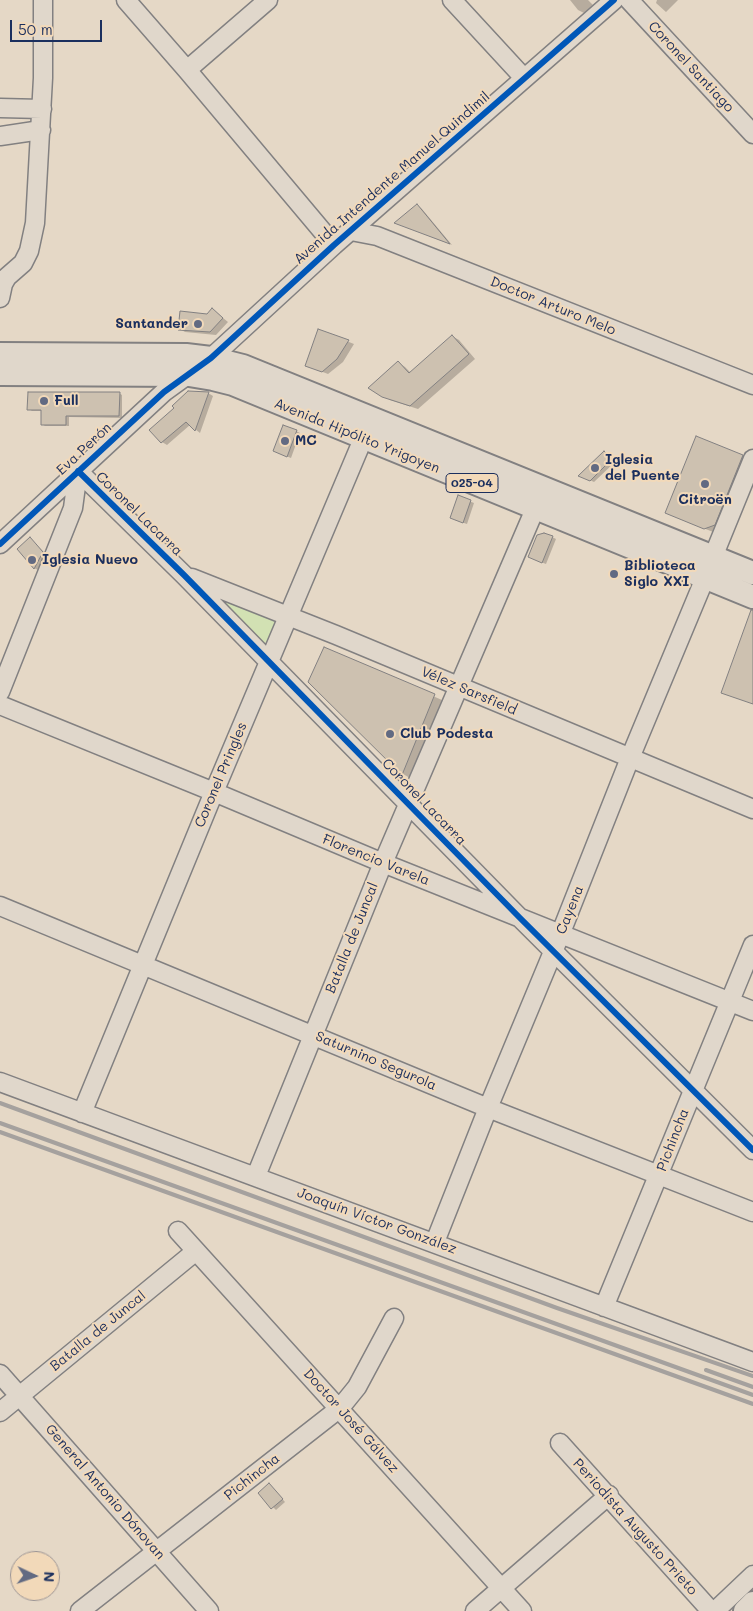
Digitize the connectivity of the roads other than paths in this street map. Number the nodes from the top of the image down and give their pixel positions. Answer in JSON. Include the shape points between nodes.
{"nodes":[{"id":1,"x":43,"y":0,"type":"edge"},
{"id":2,"x":126,"y":0,"type":"edge"},
{"id":3,"x":268,"y":0,"type":"edge"},
{"id":4,"x":452,"y":0,"type":"edge"},
{"id":5,"x":614,"y":0,"type":"edge"},
{"id":6,"x":629,"y":0,"type":"edge"},
{"id":7,"x":188,"y":70,"type":"junction"},
{"id":8,"x":524,"y":78,"type":"junction"},
{"id":9,"x":0,"y":108,"type":"edge"},
{"id":10,"x":42,"y":109,"type":"junction"},
{"id":11,"x":41,"y":130,"type":"junction"},
{"id":12,"x":753,"y":134,"type":"edge"},
{"id":13,"x":0,"y":136,"type":"edge"},
{"id":14,"x":351,"y":231,"type":"junction"},
{"id":15,"x":334,"y":245,"type":"junction"},
{"id":16,"x":0,"y":298,"type":"edge"},
{"id":17,"x":0,"y":354,"type":"edge"},
{"id":18,"x":211,"y":358,"type":"junction"},
{"id":19,"x":0,"y":374,"type":"edge"},
{"id":20,"x":188,"y":375,"type":"junction"},
{"id":21,"x":753,"y":385,"type":"edge"},
{"id":22,"x":363,"y":439,"type":"junction"},
{"id":23,"x":753,"y":459,"type":"edge"},
{"id":24,"x":78,"y":471,"type":"junction"},
{"id":25,"x":535,"y":509,"type":"junction"},
{"id":26,"x":0,"y":544,"type":"edge"},
{"id":27,"x":709,"y":568,"type":"junction"},
{"id":28,"x":753,"y":573,"type":"edge"},
{"id":29,"x":184,"y":575,"type":"junction"},
{"id":30,"x":753,"y":598,"type":"edge"},
{"id":31,"x":287,"y":616,"type":"junction"},
{"id":32,"x":269,"y":662,"type":"junction"},
{"id":33,"x":459,"y":686,"type":"junction"},
{"id":34,"x":0,"y":692,"type":"edge"},
{"id":35,"x":0,"y":705,"type":"edge"},
{"id":36,"x":630,"y":758,"type":"junction"},
{"id":37,"x":214,"y":792,"type":"junction"},
{"id":38,"x":408,"y":803,"type":"junction"},
{"id":39,"x":753,"y":810,"type":"edge"},
{"id":40,"x":383,"y":863,"type":"junction"},
{"id":41,"x":0,"y":906,"type":"edge"},
{"id":42,"x":520,"y":918,"type":"junction"},
{"id":43,"x":557,"y":943,"type":"junction"},
{"id":44,"x":753,"y":945,"type":"edge"},
{"id":45,"x":143,"y":964,"type":"junction"},
{"id":46,"x":729,"y":1002,"type":"junction"},
{"id":47,"x":753,"y":1011,"type":"edge"},
{"id":48,"x":313,"y":1035,"type":"junction"},
{"id":49,"x":0,"y":1082,"type":"edge"},
{"id":50,"x":693,"y":1089,"type":"junction"},
{"id":51,"x":488,"y":1108,"type":"junction"},
{"id":52,"x":82,"y":1113,"type":"junction"},
{"id":53,"x":753,"y":1150,"type":"edge"},
{"id":54,"x":256,"y":1176,"type":"junction"},
{"id":55,"x":659,"y":1176,"type":"junction"},
{"id":56,"x":753,"y":1212,"type":"edge"},
{"id":57,"x":178,"y":1231,"type":"dead end"},
{"id":58,"x":435,"y":1242,"type":"junction"},
{"id":59,"x":196,"y":1251,"type":"junction"},
{"id":60,"x":604,"y":1307,"type":"junction"},
{"id":61,"x":394,"y":1318,"type":"dead end"},
{"id":62,"x":753,"y":1362,"type":"edge"},
{"id":63,"x":0,"y":1374,"type":"edge"},
{"id":64,"x":20,"y":1396,"type":"junction"},
{"id":65,"x":340,"y":1408,"type":"junction"},
{"id":66,"x":0,"y":1412,"type":"edge"},
{"id":67,"x":560,"y":1443,"type":"dead end"},
{"id":68,"x":609,"y":1496,"type":"junction"},
{"id":69,"x":157,"y":1551,"type":"junction"},
{"id":70,"x":753,"y":1575,"type":"edge"},
{"id":71,"x":501,"y":1587,"type":"junction"},
{"id":72,"x":753,"y":1603,"type":"edge"},
{"id":73,"x":80,"y":1611,"type":"edge"},
{"id":74,"x":209,"y":1611,"type":"edge"},
{"id":75,"x":474,"y":1611,"type":"edge"},
{"id":76,"x":522,"y":1611,"type":"edge"},
{"id":77,"x":711,"y":1611,"type":"edge"},
{"id":78,"x":715,"y":1611,"type":"edge"},
{"id":79,"x":745,"y":1611,"type":"edge"}],
"edges":[{"from":1,"to":10,"type":"street"},
{"from":2,"to":7,"type":"street"},
{"from":3,"to":7,"type":"street"},
{"from":4,"to":8,"type":"street"},
{"from":5,"to":8,"type":"street","name":"Avenida Intendente Manuel Quindimil"},
{"from":6,"to":12,"type":"street","name":"Coronel Santiago"},
{"from":7,"to":15,"type":"street"},
{"from":8,"to":14,"type":"street","name":"Avenida Intendente Manuel Quindimil"},
{"from":9,"to":10,"type":"street"},
{"from":10,"to":11,"type":"street"},
{"from":11,"to":13,"type":"street"},
{"from":11,"to":16,"type":"street","via":[[35,223],[29,251],[23,263],[2,284]]},
{"from":14,"to":15,"type":"street","name":"Avenida Intendente Manuel Quindimil"},
{"from":14,"to":21,"type":"street","name":"Doctor Arturo Melo","via":[[377,236]]},
{"from":15,"to":18,"type":"street","name":"Avenida Intendente Manuel Quindimil"},
{"from":17,"to":18,"type":"main road","name":"Avenida Hipólito Yrigoyen","number":"025-04","via":[[186,355]]},
{"from":18,"to":20,"type":"street","name":"Avenida Intendente Manuel Quindimil"},
{"from":18,"to":27,"type":"main road","name":"Avenida Hipólito Yrigoyen","number":"025-04","via":[[243,366]]},
{"from":19,"to":20,"type":"main road","name":"Avenida Hipólito Yrigoyen","number":"025-04"},
{"from":20,"to":22,"type":"main road","name":"Avenida Hipólito Yrigoyen","number":"025-04","via":[[233,384]]},
{"from":20,"to":24,"type":"street","name":"Eva Perón","via":[[164,392]]},
{"from":22,"to":25,"type":"main road","name":"Avenida Hipólito Yrigoyen","number":"025-04"},
{"from":22,"to":31,"type":"street","name":"Coronel Pringles"},
{"from":23,"to":27,"type":"street","name":"Cayena"},
{"from":24,"to":26,"type":"street","name":"Eva Perón"},
{"from":24,"to":29,"type":"street","name":"Coronel Lacarra"},
{"from":24,"to":34,"type":"street","via":[[73,508]]},
{"from":25,"to":27,"type":"main road","name":"Avenida Hipólito Yrigoyen","number":"025-04"},
{"from":25,"to":33,"type":"street","name":"Batalla de Juncal"},
{"from":27,"to":28,"type":"main road","name":"Avenida Hipólito Yrigoyen","number":"025-04"},
{"from":27,"to":30,"type":"main road","name":"Avenida Hipólito Yrigoyen","number":"025-04"},
{"from":27,"to":36,"type":"street","name":"Cayena"},
{"from":29,"to":31,"type":"street","name":"Vélez Sarsfield"},
{"from":29,"to":32,"type":"street","name":"Coronel Lacarra"},
{"from":31,"to":32,"type":"street","name":"Coronel Pringles"},
{"from":31,"to":33,"type":"street","name":"Vélez Sarsfield"},
{"from":32,"to":37,"type":"street","name":"Coronel Pringles"},
{"from":32,"to":38,"type":"street","name":"Coronel Lacarra"},
{"from":33,"to":36,"type":"street","name":"Vélez Sarsfield"},
{"from":33,"to":38,"type":"street","name":"Batalla de Juncal"},
{"from":35,"to":37,"type":"street","name":"Florencio Varela"},
{"from":36,"to":39,"type":"street","name":"Vélez Sarsfield"},
{"from":36,"to":43,"type":"street","name":"Cayena"},
{"from":37,"to":40,"type":"street","name":"Florencio Varela"},
{"from":37,"to":45,"type":"street","name":"Coronel Pringles"},
{"from":38,"to":40,"type":"street","name":"Batalla de Juncal"},
{"from":38,"to":42,"type":"street","name":"Coronel Lacarra"},
{"from":40,"to":42,"type":"street","name":"Florencio Varela"},
{"from":40,"to":48,"type":"street","name":"Batalla de Juncal"},
{"from":41,"to":45,"type":"street","name":"Saturnino Segurola"},
{"from":42,"to":43,"type":"street","name":"Florencio Varela"},
{"from":43,"to":46,"type":"street","name":"Florencio Varela"},
{"from":43,"to":50,"type":"street"},
{"from":43,"to":51,"type":"street","name":"Cayena"},
{"from":44,"to":46,"type":"street","name":"Pichincha"},
{"from":45,"to":48,"type":"street","name":"Saturnino Segurola"},
{"from":45,"to":52,"type":"street","name":"Coronel Pringles"},
{"from":46,"to":47,"type":"street","name":"Florencio Varela"},
{"from":46,"to":50,"type":"street","name":"Pichincha"},
{"from":48,"to":51,"type":"street","name":"Saturnino Segurola"},
{"from":48,"to":54,"type":"street","name":"Batalla de Juncal"},
{"from":49,"to":52,"type":"street","name":"Joaquín Víctor González"},
{"from":50,"to":53,"type":"street"},
{"from":50,"to":55,"type":"street","name":"Pichincha"},
{"from":51,"to":55,"type":"street","name":"Saturnino Segurola"},
{"from":51,"to":58,"type":"street","name":"Cayena"},
{"from":52,"to":54,"type":"street","name":"Joaquín Víctor González"},
{"from":54,"to":58,"type":"street","name":"Joaquín Víctor González"},
{"from":55,"to":56,"type":"street","name":"Saturnino Segurola"},
{"from":55,"to":60,"type":"street","name":"Pichincha"},
{"from":57,"to":59,"type":"street","name":"Doctor José Gálvez"},
{"from":58,"to":60,"type":"street","name":"Joaquín Víctor González"},
{"from":59,"to":64,"type":"street","name":"Batalla de Juncal"},
{"from":59,"to":65,"type":"street","name":"Doctor José Gálvez"},
{"from":60,"to":62,"type":"street","name":"Joaquín Víctor González"},
{"from":61,"to":65,"type":"street","name":"Pichincha","via":[[357,1387]]},
{"from":63,"to":64,"type":"street","name":"General Antonio Dónovan"},
{"from":64,"to":66,"type":"street","name":"Batalla de Juncal"},
{"from":64,"to":69,"type":"street","name":"General Antonio Dónovan"},
{"from":65,"to":69,"type":"street","name":"Pichincha"},
{"from":65,"to":71,"type":"street","name":"Doctor José Gálvez"},
{"from":67,"to":68,"type":"street","name":"Periodista Augusto Prieto"},
{"from":68,"to":71,"type":"street"},
{"from":68,"to":77,"type":"street","name":"Periodista Augusto Prieto"},
{"from":69,"to":73,"type":"street","name":"Pichincha"},
{"from":69,"to":74,"type":"street","name":"General Antonio Dónovan"},
{"from":70,"to":78,"type":"street"},
{"from":71,"to":75,"type":"street"},
{"from":71,"to":76,"type":"street","name":"Doctor José Gálvez"},
{"from":72,"to":79,"type":"main road"}]}
